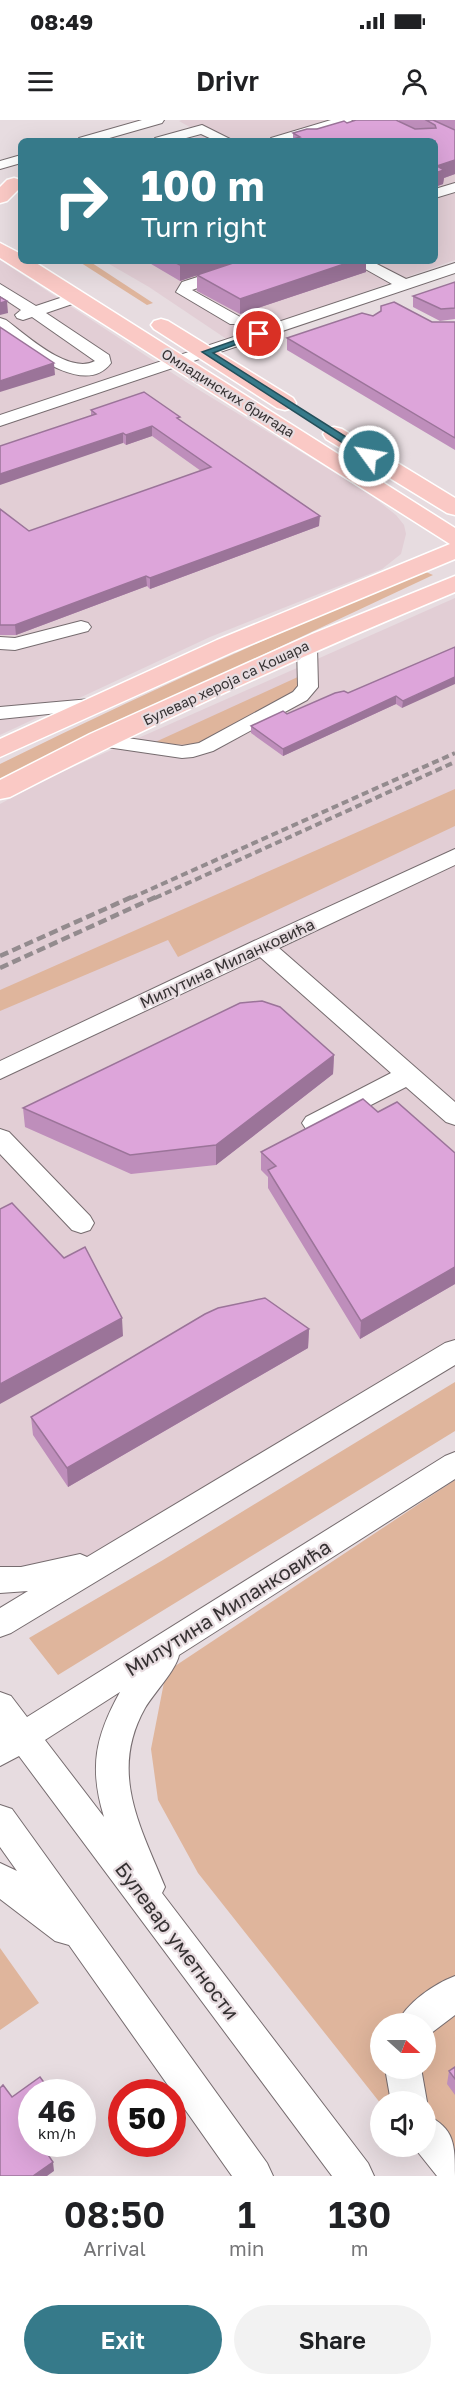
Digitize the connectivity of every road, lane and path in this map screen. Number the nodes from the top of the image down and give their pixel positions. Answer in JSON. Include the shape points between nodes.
{"nodes":[{"id":1,"x":158,"y":120,"type":"edge"},
{"id":2,"x":363,"y":123,"type":"edge"},
{"id":3,"x":344,"y":128,"type":"edge"},
{"id":4,"x":95,"y":138,"type":"edge"},
{"id":5,"x":166,"y":138,"type":"edge"},
{"id":6,"x":170,"y":138,"type":"edge"},
{"id":7,"x":221,"y":138,"type":"edge"},
{"id":8,"x":292,"y":138,"type":"edge"},
{"id":9,"x":311,"y":138,"type":"edge"},
{"id":10,"x":18,"y":160,"type":"edge"},
{"id":11,"x":0,"y":165,"type":"edge"},
{"id":12,"x":12,"y":185,"type":"edge"},
{"id":13,"x":455,"y":187,"type":"edge"},
{"id":14,"x":438,"y":193,"type":"edge"},
{"id":15,"x":0,"y":197,"type":"edge"},
{"id":16,"x":455,"y":198,"type":"edge"},
{"id":17,"x":438,"y":203,"type":"edge"},
{"id":18,"x":0,"y":249,"type":"edge"},
{"id":19,"x":18,"y":257,"type":"edge"},
{"id":20,"x":34,"y":264,"type":"edge"},
{"id":21,"x":254,"y":264,"type":"edge"},
{"id":22,"x":365,"y":264,"type":"edge"},
{"id":23,"x":404,"y":266,"type":"dead end"},
{"id":24,"x":455,"y":268,"type":"edge"},
{"id":25,"x":426,"y":278,"type":"junction"},
{"id":26,"x":405,"y":285,"type":"junction"},
{"id":27,"x":455,"y":285,"type":"edge"},
{"id":28,"x":83,"y":286,"type":"junction"},
{"id":29,"x":0,"y":289,"type":"edge"},
{"id":30,"x":344,"y":306,"type":"junction"},
{"id":31,"x":34,"y":311,"type":"junction"},
{"id":32,"x":148,"y":318,"type":"dead end"},
{"id":33,"x":236,"y":321,"type":"edge"},
{"id":34,"x":0,"y":322,"type":"edge"},
{"id":35,"x":206,"y":352,"type":"junction"},
{"id":36,"x":178,"y":362,"type":"junction"},
{"id":37,"x":0,"y":421,"type":"edge"},
{"id":38,"x":422,"y":488,"type":"junction"},
{"id":39,"x":394,"y":498,"type":"junction"},
{"id":40,"x":455,"y":499,"type":"edge"},
{"id":41,"x":455,"y":508,"type":"edge"},
{"id":42,"x":455,"y":538,"type":"edge"},
{"id":43,"x":455,"y":550,"type":"edge"},
{"id":44,"x":396,"y":574,"type":"junction"},
{"id":45,"x":455,"y":583,"type":"edge"},
{"id":46,"x":455,"y":593,"type":"edge"},
{"id":47,"x":416,"y":598,"type":"junction"},
{"id":48,"x":81,"y":627,"type":"dead end"},
{"id":49,"x":0,"y":643,"type":"edge"},
{"id":50,"x":307,"y":646,"type":"junction"},
{"id":51,"x":90,"y":705,"type":"junction"},
{"id":52,"x":0,"y":713,"type":"edge"},
{"id":53,"x":100,"y":740,"type":"junction"},
{"id":54,"x":0,"y":749,"type":"edge"},
{"id":55,"x":0,"y":791,"type":"edge"},
{"id":56,"x":455,"y":856,"type":"edge"},
{"id":57,"x":262,"y":946,"type":"junction"},
{"id":58,"x":0,"y":1071,"type":"edge"},
{"id":59,"x":408,"y":1075,"type":"junction"},
{"id":60,"x":455,"y":1116,"type":"edge"},
{"id":61,"x":315,"y":1123,"type":"edge"},
{"id":62,"x":0,"y":1138,"type":"edge"},
{"id":63,"x":81,"y":1223,"type":"dead end"},
{"id":64,"x":455,"y":1351,"type":"edge"},
{"id":65,"x":455,"y":1464,"type":"edge"},
{"id":66,"x":106,"y":1560,"type":"junction"},
{"id":67,"x":0,"y":1580,"type":"edge"},
{"id":68,"x":0,"y":1624,"type":"edge"},
{"id":69,"x":177,"y":1641,"type":"junction"},
{"id":70,"x":0,"y":1706,"type":"edge"},
{"id":71,"x":12,"y":1744,"type":"edge"},
{"id":72,"x":0,"y":1820,"type":"edge"},
{"id":73,"x":0,"y":1879,"type":"edge"},
{"id":74,"x":160,"y":1918,"type":"junction"},
{"id":75,"x":102,"y":1964,"type":"junction"},
{"id":76,"x":455,"y":1993,"type":"edge"},
{"id":77,"x":429,"y":2013,"type":"edge"},
{"id":78,"x":436,"y":2145,"type":"edge"},
{"id":79,"x":455,"y":2169,"type":"edge"},
{"id":80,"x":254,"y":2176,"type":"edge"},
{"id":81,"x":355,"y":2176,"type":"edge"}],
"edges":[{"from":1,"to":4,"type":"street"},
{"from":1,"to":5,"type":"street"},
{"from":2,"to":3,"type":"street"},
{"from":3,"to":8,"type":"street"},
{"from":3,"to":9,"type":"street"},
{"from":6,"to":7,"type":"street","via":[[202,129]]},
{"from":10,"to":11,"type":"street"},
{"from":12,"to":15,"type":"main road"},
{"from":13,"to":14,"type":"street"},
{"from":16,"to":17,"type":"street"},
{"from":18,"to":19,"type":"main road","name":"Омладинских бригада"},
{"from":20,"to":28,"type":"main road","name":"Омладинских бригада"},
{"from":21,"to":33,"type":"street","via":[[184,287],[184,292]]},
{"from":22,"to":26,"type":"street"},
{"from":23,"to":25,"type":"street"},
{"from":24,"to":25,"type":"street"},
{"from":25,"to":26,"type":"street"},
{"from":26,"to":30,"type":"street"},
{"from":27,"to":30,"type":"street","via":[[362,316]]},
{"from":28,"to":31,"type":"street"},
{"from":28,"to":36,"type":"main road","name":"Омладинских бригада"},
{"from":29,"to":31,"type":"street"},
{"from":30,"to":35,"type":"street"},
{"from":31,"to":34,"type":"street"},
{"from":31,"to":34,"type":"street","via":[[98,354],[103,363],[89,370],[70,370]]},
{"from":32,"to":35,"type":"main road","name":"Омладинских бригада"},
{"from":35,"to":36,"type":"street"},
{"from":35,"to":38,"type":"main road","name":"Омладинских бригада"},
{"from":36,"to":37,"type":"street"},
{"from":36,"to":39,"type":"main road","name":"Омладинских бригада"},
{"from":38,"to":40,"type":"main road"},
{"from":38,"to":41,"type":"main road","name":"Омладинских бригада"},
{"from":39,"to":42,"type":"main road","name":"Омладинских бригада"},
{"from":39,"to":44,"type":"main road","via":[[410,525],[414,542],[410,556]]},
{"from":43,"to":44,"type":"main road","name":"Булевар хероја са Кошара"},
{"from":44,"to":51,"type":"main road","name":"Булевар хероја са Кошара"},
{"from":45,"to":47,"type":"main road","name":"Булевар хероја са Кошара"},
{"from":46,"to":47,"type":"main road"},
{"from":47,"to":50,"type":"main road","name":"Булевар хероја са Кошара"},
{"from":48,"to":49,"type":"street","via":[[15,644]]},
{"from":50,"to":53,"type":"main road","name":"Булевар хероја са Кошара"},
{"from":50,"to":53,"type":"street","via":[[308,687],[300,696],[206,747],[182,752]]},
{"from":51,"to":52,"type":"street"},
{"from":51,"to":54,"type":"main road","name":"Булевар хероја са Кошара"},
{"from":53,"to":55,"type":"main road","name":"Булевар хероја са Кошара"},
{"from":56,"to":57,"type":"street","name":"Милутина Миланковића"},
{"from":57,"to":58,"type":"street","name":"Милутина Миланковића"},
{"from":57,"to":59,"type":"street"},
{"from":59,"to":60,"type":"street"},
{"from":59,"to":61,"type":"street"},
{"from":62,"to":63,"type":"street"},
{"from":64,"to":66,"type":"street"},
{"from":65,"to":69,"type":"street","name":"Милутина Миланковића"},
{"from":66,"to":67,"type":"street","via":[[21,1580]]},
{"from":66,"to":68,"type":"street"},
{"from":69,"to":71,"type":"street","name":"Милутина Миланковића"},
{"from":69,"to":74,"type":"street","via":[[127,1710],[115,1742],[111,1771],[118,1808]]},
{"from":70,"to":71,"type":"street","name":"Булевар уметности"},
{"from":71,"to":74,"type":"street","name":"Булевар уметности"},
{"from":72,"to":75,"type":"street"},
{"from":73,"to":75,"type":"street","via":[[57,1920]]},
{"from":74,"to":81,"type":"street","name":"Булевар уметности"},
{"from":75,"to":80,"type":"street"},
{"from":76,"to":77,"type":"street"},
{"from":78,"to":79,"type":"street"}]}
